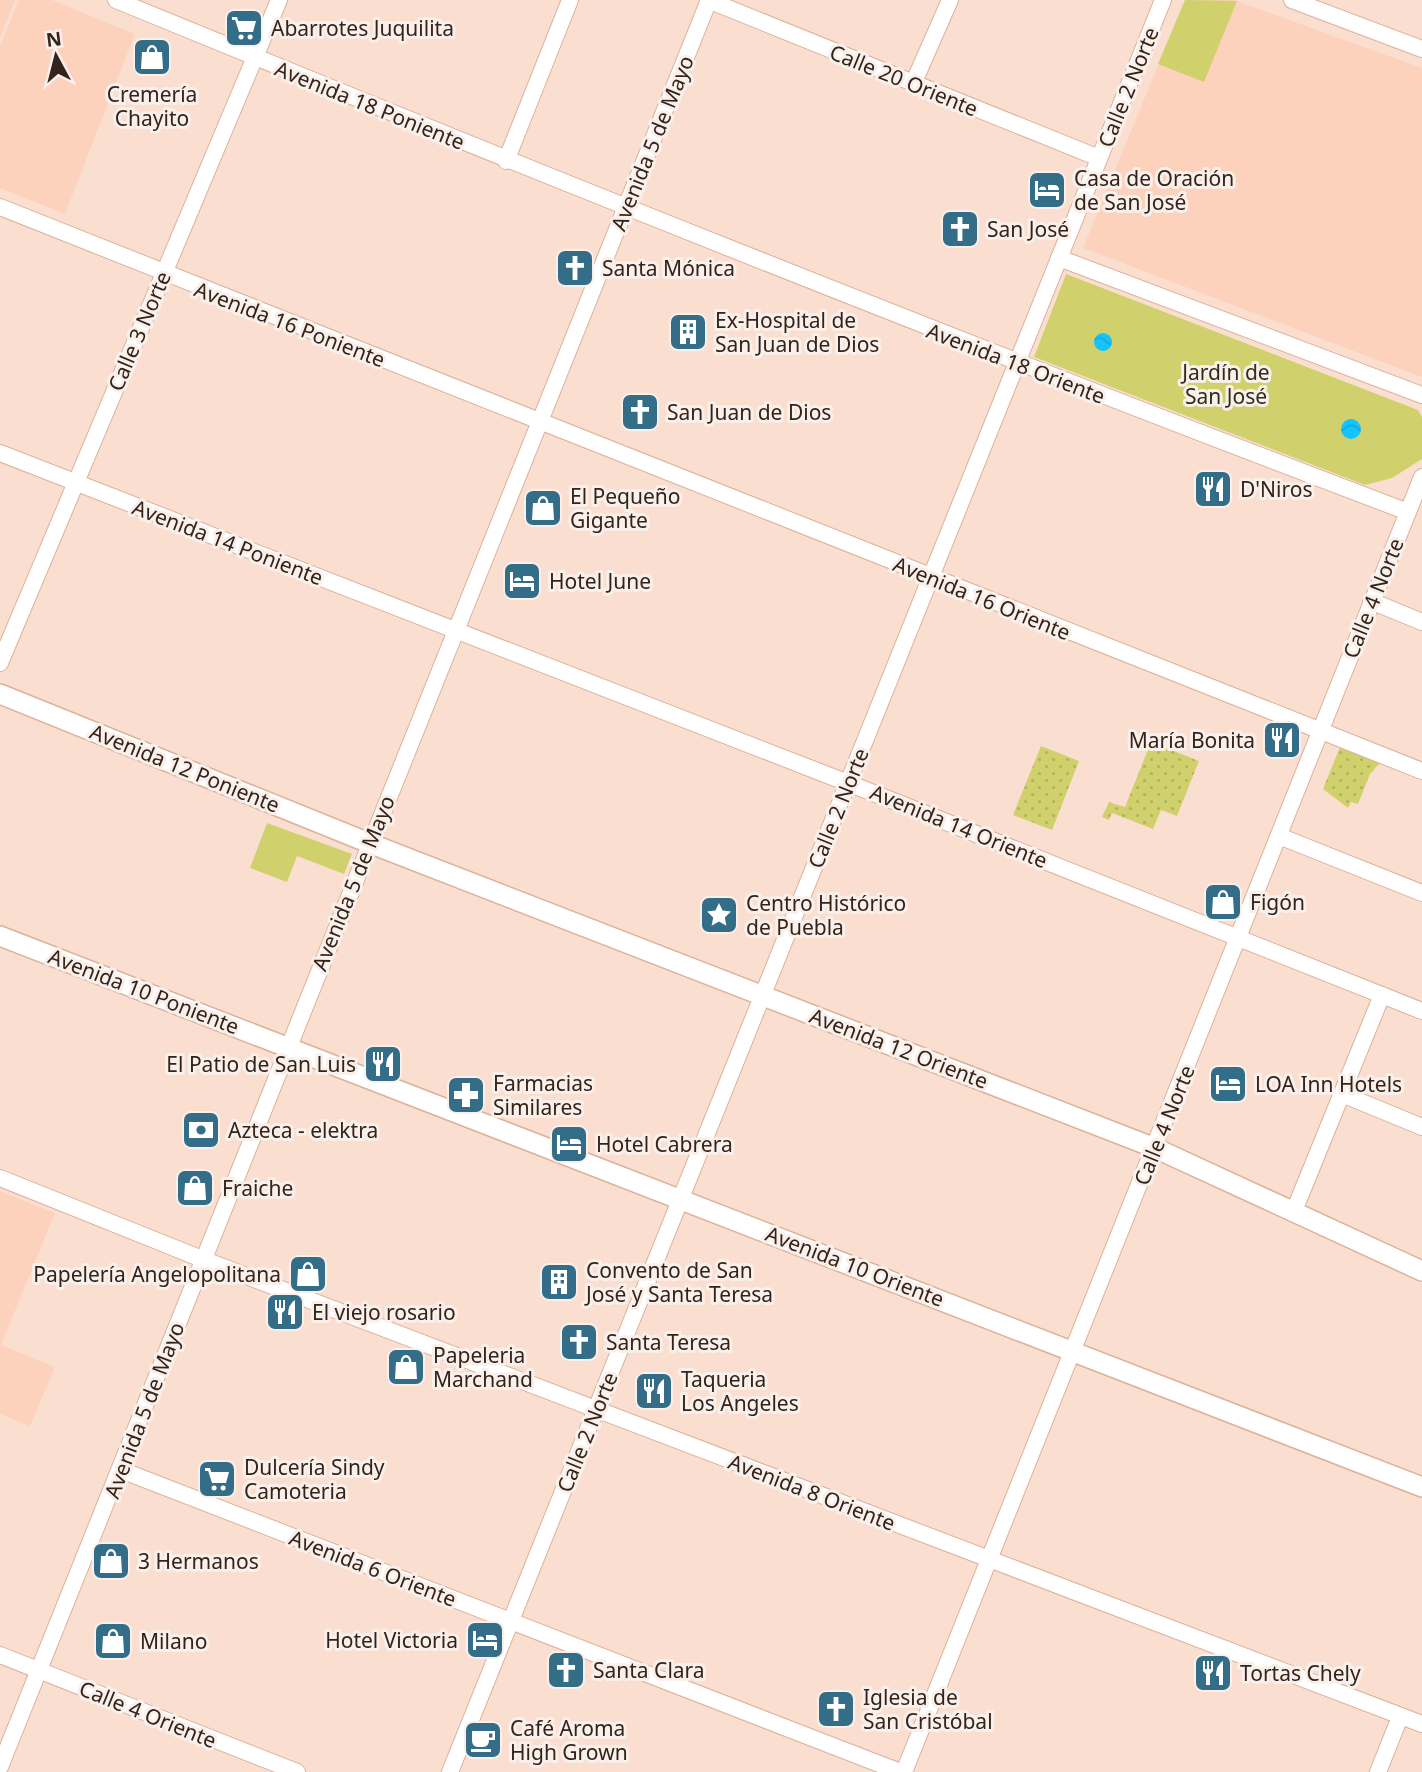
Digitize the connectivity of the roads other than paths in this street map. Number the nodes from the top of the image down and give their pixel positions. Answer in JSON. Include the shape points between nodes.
{"nodes":[{"id":1,"x":116,"y":0,"type":"edge"},
{"id":2,"x":279,"y":0,"type":"edge"},
{"id":3,"x":570,"y":0,"type":"edge"},
{"id":4,"x":709,"y":0,"type":"edge"},
{"id":5,"x":950,"y":0,"type":"edge"},
{"id":6,"x":1163,"y":0,"type":"edge"},
{"id":7,"x":1292,"y":0,"type":"edge"},
{"id":8,"x":1422,"y":49,"type":"edge"},
{"id":9,"x":254,"y":57,"type":"junction"},
{"id":10,"x":913,"y":85,"type":"junction"},
{"id":11,"x":1100,"y":158,"type":"junction"},
{"id":12,"x":506,"y":161,"type":"junction"},
{"id":13,"x":0,"y":207,"type":"edge"},
{"id":14,"x":625,"y":209,"type":"junction"},
{"id":15,"x":1059,"y":258,"type":"junction"},
{"id":16,"x":163,"y":274,"type":"junction"},
{"id":17,"x":1016,"y":364,"type":"junction"},
{"id":18,"x":1422,"y":395,"type":"edge"},
{"id":19,"x":542,"y":423,"type":"junction"},
{"id":20,"x":0,"y":453,"type":"edge"},
{"id":21,"x":1422,"y":477,"type":"edge"},
{"id":22,"x":75,"y":484,"type":"junction"},
{"id":23,"x":1408,"y":512,"type":"junction"},
{"id":24,"x":930,"y":578,"type":"junction"},
{"id":25,"x":1371,"y":601,"type":"junction"},
{"id":26,"x":1422,"y":622,"type":"edge"},
{"id":27,"x":456,"y":629,"type":"junction"},
{"id":28,"x":0,"y":663,"type":"edge"},
{"id":29,"x":0,"y":694,"type":"edge"},
{"id":30,"x":1320,"y":731,"type":"junction"},
{"id":31,"x":1422,"y":771,"type":"edge"},
{"id":32,"x":848,"y":783,"type":"junction"},
{"id":33,"x":1279,"y":835,"type":"junction"},
{"id":34,"x":369,"y":843,"type":"junction"},
{"id":35,"x":1422,"y":893,"type":"edge"},
{"id":36,"x":0,"y":936,"type":"edge"},
{"id":37,"x":1240,"y":937,"type":"junction"},
{"id":38,"x":763,"y":995,"type":"junction"},
{"id":39,"x":1382,"y":995,"type":"junction"},
{"id":40,"x":1422,"y":1011,"type":"edge"},
{"id":41,"x":288,"y":1046,"type":"junction"},
{"id":42,"x":1342,"y":1094,"type":"junction"},
{"id":43,"x":1422,"y":1127,"type":"edge"},
{"id":44,"x":1155,"y":1148,"type":"junction"},
{"id":45,"x":0,"y":1178,"type":"edge"},
{"id":46,"x":681,"y":1198,"type":"junction"},
{"id":47,"x":1294,"y":1211,"type":"junction"},
{"id":48,"x":202,"y":1259,"type":"junction"},
{"id":49,"x":1422,"y":1271,"type":"edge"},
{"id":50,"x":1073,"y":1350,"type":"junction"},
{"id":51,"x":596,"y":1409,"type":"junction"},
{"id":52,"x":121,"y":1470,"type":"junction"},
{"id":53,"x":1422,"y":1487,"type":"edge"},
{"id":54,"x":989,"y":1560,"type":"junction"},
{"id":55,"x":511,"y":1621,"type":"junction"},
{"id":56,"x":0,"y":1655,"type":"edge"},
{"id":57,"x":40,"y":1671,"type":"junction"},
{"id":58,"x":1400,"y":1717,"type":"junction"},
{"id":59,"x":1422,"y":1724,"type":"edge"},
{"id":60,"x":0,"y":1767,"type":"edge"},
{"id":61,"x":297,"y":1772,"type":"edge"},
{"id":62,"x":450,"y":1772,"type":"edge"},
{"id":63,"x":902,"y":1772,"type":"edge"},
{"id":64,"x":1378,"y":1772,"type":"edge"}],
"edges":[{"from":1,"to":9,"type":"street","name":"Avenida 18 Poniente"},
{"from":2,"to":9,"type":"street","name":"Calle 3 Norte"},
{"from":3,"to":12,"type":"street"},
{"from":4,"to":10,"type":"street","name":"Calle 20 Oriente"},
{"from":4,"to":14,"type":"street","name":"Avenida 5 de Mayo"},
{"from":5,"to":10,"type":"street"},
{"from":6,"to":11,"type":"street","name":"Calle 2 Norte"},
{"from":7,"to":8,"type":"street"},
{"from":9,"to":12,"type":"street","name":"Avenida 18 Poniente"},
{"from":9,"to":16,"type":"street","name":"Calle 3 Norte"},
{"from":10,"to":11,"type":"street","name":"Calle 20 Oriente"},
{"from":11,"to":15,"type":"street","name":"Calle 2 Norte"},
{"from":12,"to":14,"type":"street","name":"Avenida 18 Poniente"},
{"from":13,"to":16,"type":"street","name":"Avenida 16 Poniente"},
{"from":14,"to":17,"type":"street","name":"Avenida 18 Oriente"},
{"from":14,"to":19,"type":"street","name":"Avenida 5 de Mayo"},
{"from":15,"to":17,"type":"street","name":"Calle 2 Norte"},
{"from":15,"to":18,"type":"street"},
{"from":16,"to":19,"type":"street","name":"Avenida 16 Poniente"},
{"from":16,"to":22,"type":"street","name":"Calle 3 Norte"},
{"from":17,"to":23,"type":"street","name":"Avenida 18 Oriente"},
{"from":17,"to":24,"type":"street","name":"Calle 2 Norte"},
{"from":19,"to":24,"type":"street","name":"Avenida 16 Oriente"},
{"from":19,"to":27,"type":"street","name":"Avenida 5 de Mayo"},
{"from":20,"to":22,"type":"street","name":"Avenida 14 Poniente"},
{"from":21,"to":23,"type":"street","name":"Calle 4 Norte"},
{"from":22,"to":27,"type":"street","name":"Avenida 14 Poniente"},
{"from":22,"to":28,"type":"street","name":"Calle 3 Norte"},
{"from":23,"to":25,"type":"street","name":"Calle 4 Norte"},
{"from":24,"to":30,"type":"street","name":"Avenida 16 Oriente"},
{"from":24,"to":32,"type":"street","name":"Calle 2 Norte"},
{"from":25,"to":26,"type":"street"},
{"from":25,"to":30,"type":"street","name":"Calle 4 Norte"},
{"from":27,"to":32,"type":"street","name":"Avenida 14 Oriente"},
{"from":27,"to":34,"type":"street","name":"Avenida 5 de Mayo"},
{"from":29,"to":34,"type":"main road","name":"Avenida 12 Poniente"},
{"from":30,"to":31,"type":"street","name":"Avenida 16 Oriente"},
{"from":30,"to":33,"type":"street","name":"Calle 4 Norte"},
{"from":32,"to":37,"type":"street","name":"Avenida 14 Oriente"},
{"from":32,"to":38,"type":"street","name":"Calle 2 Norte"},
{"from":33,"to":35,"type":"street"},
{"from":33,"to":37,"type":"street","name":"Calle 4 Norte"},
{"from":34,"to":38,"type":"main road","name":"Avenida 12 Oriente"},
{"from":34,"to":41,"type":"street","name":"Avenida 5 de Mayo"},
{"from":36,"to":41,"type":"main road","name":"Avenida 10 Poniente"},
{"from":37,"to":39,"type":"street","name":"Avenida 14 Oriente"},
{"from":37,"to":44,"type":"street","name":"Calle 4 Norte"},
{"from":38,"to":44,"type":"main road","name":"Avenida 12 Oriente"},
{"from":38,"to":46,"type":"street","name":"Calle 2 Norte"},
{"from":39,"to":40,"type":"street","name":"Avenida 14 Oriente"},
{"from":39,"to":42,"type":"street"},
{"from":41,"to":46,"type":"main road","name":"Avenida 10 Oriente"},
{"from":41,"to":48,"type":"street","name":"Avenida 5 de Mayo"},
{"from":42,"to":43,"type":"street"},
{"from":42,"to":47,"type":"street"},
{"from":44,"to":47,"type":"main road","name":"Avenida 12 Oriente"},
{"from":44,"to":50,"type":"street","name":"Calle 4 Norte"},
{"from":45,"to":48,"type":"street","name":"Avenida 8 Oriente"},
{"from":46,"to":50,"type":"main road","name":"Avenida 10 Oriente"},
{"from":46,"to":51,"type":"street","name":"Calle 2 Norte"},
{"from":47,"to":49,"type":"main road","name":"Avenida 12 Oriente"},
{"from":48,"to":51,"type":"street","name":"Avenida 8 Oriente"},
{"from":48,"to":52,"type":"street","name":"Avenida 5 de Mayo"},
{"from":50,"to":53,"type":"main road","name":"Avenida 10 Oriente"},
{"from":50,"to":54,"type":"street","name":"Calle 4 Norte"},
{"from":51,"to":54,"type":"street","name":"Avenida 8 Oriente"},
{"from":51,"to":55,"type":"street","name":"Calle 2 Norte"},
{"from":52,"to":55,"type":"street","name":"Avenida 6 Oriente"},
{"from":52,"to":57,"type":"street","name":"Avenida 5 de Mayo"},
{"from":54,"to":58,"type":"street","name":"Avenida 8 Oriente"},
{"from":54,"to":63,"type":"street","name":"Calle 4 Norte"},
{"from":55,"to":62,"type":"street","name":"Calle 2 Norte"},
{"from":55,"to":63,"type":"street","name":"Avenida 6 Oriente"},
{"from":56,"to":57,"type":"street","name":"Calle 4 Oriente"},
{"from":57,"to":60,"type":"street","name":"Avenida 5 de Mayo"},
{"from":57,"to":61,"type":"street","name":"Calle 4 Oriente"},
{"from":58,"to":59,"type":"street","name":"Avenida 8 Oriente"},
{"from":58,"to":64,"type":"street"}]}
